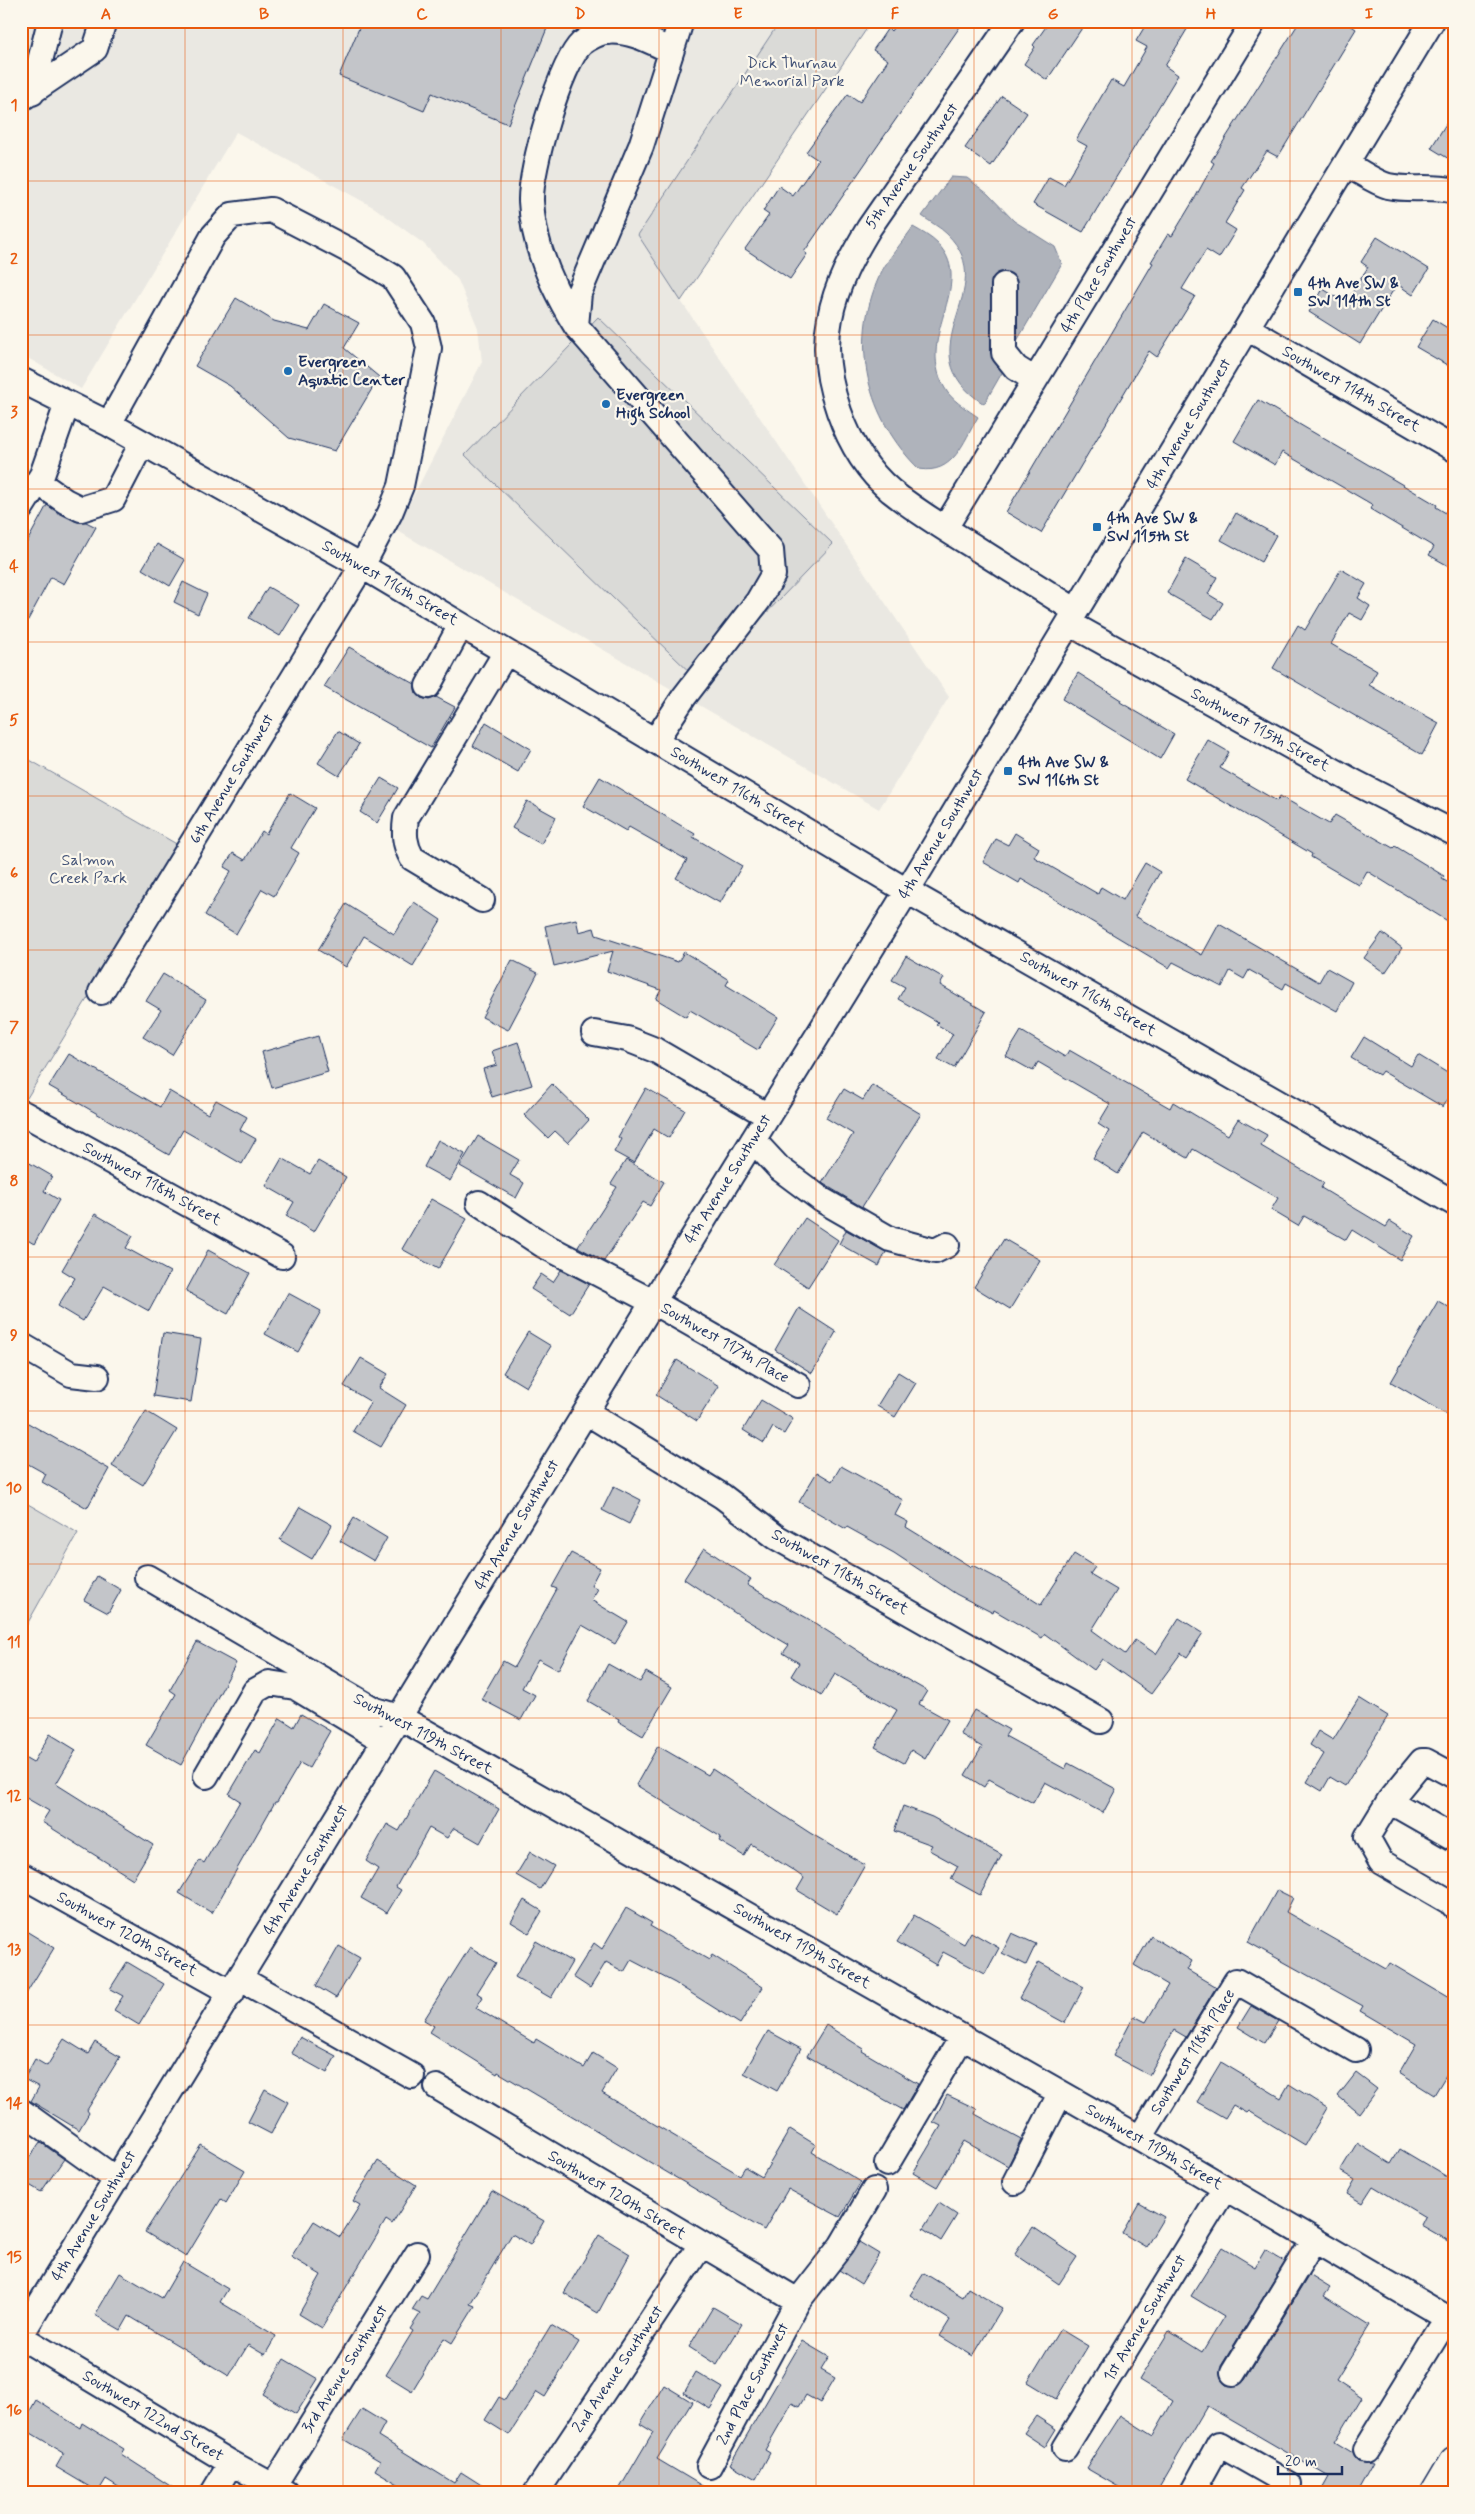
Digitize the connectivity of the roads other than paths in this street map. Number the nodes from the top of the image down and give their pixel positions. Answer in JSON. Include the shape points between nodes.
{"nodes":[{"id":1,"x":50,"y":21,"type":"edge"},
{"id":2,"x":104,"y":21,"type":"edge"},
{"id":3,"x":681,"y":21,"type":"edge"},
{"id":4,"x":1012,"y":21,"type":"edge"},
{"id":5,"x":1254,"y":21,"type":"edge"},
{"id":6,"x":1432,"y":21,"type":"edge"},
{"id":7,"x":671,"y":51,"type":"junction"},
{"id":8,"x":27,"y":96,"type":"edge"},
{"id":9,"x":1347,"y":165,"type":"junction"},
{"id":10,"x":1454,"y":190,"type":"edge"},
{"id":11,"x":1004,"y":286,"type":"dead end"},
{"id":12,"x":829,"y":319,"type":"joint"},
{"id":13,"x":576,"y":326,"type":"junction"},
{"id":14,"x":1247,"y":328,"type":"junction"},
{"id":15,"x":21,"y":380,"type":"edge"},
{"id":16,"x":1035,"y":380,"type":"junction"},
{"id":17,"x":67,"y":404,"type":"junction"},
{"id":18,"x":109,"y":424,"type":"junction"},
{"id":19,"x":142,"y":443,"type":"junction"},
{"id":20,"x":1454,"y":449,"type":"edge"},
{"id":21,"x":38,"y":482,"type":"junction"},
{"id":22,"x":21,"y":508,"type":"edge"},
{"id":23,"x":945,"y":528,"type":"junction"},
{"id":24,"x":362,"y":566,"type":"junction"},
{"id":25,"x":1072,"y":617,"type":"junction"},
{"id":26,"x":461,"y":625,"type":"junction"},
{"id":27,"x":506,"y":652,"type":"junction"},
{"id":28,"x":428,"y":686,"type":"dead end"},
{"id":29,"x":655,"y":741,"type":"junction"},
{"id":30,"x":1454,"y":834,"type":"edge"},
{"id":31,"x":907,"y":891,"type":"junction"},
{"id":32,"x":482,"y":900,"type":"dead end"},
{"id":33,"x":101,"y":992,"type":"dead end"},
{"id":34,"x":594,"y":1033,"type":"dead end"},
{"id":35,"x":21,"y":1112,"type":"edge"},
{"id":36,"x":768,"y":1116,"type":"junction"},
{"id":37,"x":753,"y":1140,"type":"junction"},
{"id":38,"x":479,"y":1203,"type":"dead end"},
{"id":39,"x":1454,"y":1203,"type":"edge"},
{"id":40,"x":947,"y":1245,"type":"dead end"},
{"id":41,"x":282,"y":1256,"type":"dead end"},
{"id":42,"x":652,"y":1302,"type":"junction"},
{"id":43,"x":21,"y":1345,"type":"edge"},
{"id":44,"x":97,"y":1377,"type":"dead end"},
{"id":45,"x":798,"y":1385,"type":"dead end"},
{"id":46,"x":586,"y":1412,"type":"junction"},
{"id":47,"x":147,"y":1578,"type":"dead end"},
{"id":48,"x":399,"y":1717,"type":"junction"},
{"id":49,"x":1101,"y":1721,"type":"dead end"},
{"id":50,"x":384,"y":1741,"type":"junction"},
{"id":51,"x":206,"y":1776,"type":"dead end"},
{"id":52,"x":1454,"y":1776,"type":"edge"},
{"id":53,"x":1389,"y":1800,"type":"junction"},
{"id":54,"x":1454,"y":1838,"type":"edge"},
{"id":55,"x":21,"y":1875,"type":"edge"},
{"id":56,"x":1454,"y":1907,"type":"edge"},
{"id":57,"x":236,"y":1986,"type":"junction"},
{"id":58,"x":962,"y":2037,"type":"junction"},
{"id":59,"x":1356,"y":2050,"type":"dead end"},
{"id":60,"x":412,"y":2076,"type":"dead end"},
{"id":61,"x":437,"y":2087,"type":"dead end"},
{"id":62,"x":1060,"y":2094,"type":"junction"},
{"id":63,"x":21,"y":2111,"type":"edge"},
{"id":64,"x":1140,"y":2138,"type":"junction"},
{"id":65,"x":887,"y":2164,"type":"dead end"},
{"id":66,"x":117,"y":2180,"type":"junction"},
{"id":67,"x":1015,"y":2182,"type":"dead end"},
{"id":68,"x":1225,"y":2188,"type":"junction"},
{"id":69,"x":874,"y":2190,"type":"dead end"},
{"id":70,"x":1314,"y":2240,"type":"junction"},
{"id":71,"x":701,"y":2245,"type":"junction"},
{"id":72,"x":417,"y":2254,"type":"dead end"},
{"id":73,"x":798,"y":2301,"type":"junction"},
{"id":74,"x":1450,"y":2320,"type":"edge"},
{"id":75,"x":21,"y":2336,"type":"edge"},
{"id":76,"x":1233,"y":2374,"type":"dead end"},
{"id":77,"x":1065,"y":2448,"type":"dead end"},
{"id":78,"x":1366,"y":2450,"type":"dead end"},
{"id":79,"x":1454,"y":2462,"type":"edge"},
{"id":80,"x":231,"y":2463,"type":"junction"},
{"id":81,"x":709,"y":2466,"type":"dead end"},
{"id":82,"x":280,"y":2489,"type":"edge"},
{"id":83,"x":213,"y":2493,"type":"edge"},
{"id":84,"x":536,"y":2493,"type":"edge"},
{"id":85,"x":1192,"y":2493,"type":"edge"},
{"id":86,"x":1284,"y":2493,"type":"edge"},
{"id":87,"x":1435,"y":2493,"type":"edge"}],
"edges":[{"from":1,"to":8,"type":"street"},
{"from":2,"to":8,"type":"street","via":[[95,49]]},
{"from":3,"to":7,"type":"street"},
{"from":4,"to":12,"type":"street","name":"5th Avenue Southwest","via":[[869,228],[838,287]]},
{"from":5,"to":16,"type":"street","name":"4th Place Southwest"},
{"from":6,"to":9,"type":"street","name":"4th Avenue Southwest"},
{"from":7,"to":13,"type":"street","via":[[641,146],[579,293]]},
{"from":7,"to":13,"type":"street","via":[[620,32],[605,32],[582,43],[567,67],[543,130],[531,200],[540,249],[561,302]]},
{"from":9,"to":10,"type":"street","via":[[1387,185]]},
{"from":9,"to":14,"type":"street","name":"4th Avenue Southwest"},
{"from":11,"to":16,"type":"street","via":[[1004,353],[1016,368]]},
{"from":12,"to":23,"type":"street","name":"Southwest 115th Street","via":[[828,362],[834,396],[845,429],[866,463],[890,490]]},
{"from":13,"to":29,"type":"street","via":[[771,550],[773,575],[758,601],[684,697]]},
{"from":14,"to":20,"type":"street","name":"Southwest 114th Street"},
{"from":14,"to":25,"type":"street","name":"4th Avenue Southwest"},
{"from":15,"to":17,"type":"street","name":"Southwest 116th Street"},
{"from":16,"to":23,"type":"street","name":"4th Place Southwest"},
{"from":17,"to":18,"type":"street","name":"Southwest 116th Street"},
{"from":17,"to":21,"type":"street"},
{"from":18,"to":19,"type":"street","name":"Southwest 116th Street"},
{"from":18,"to":24,"type":"street","name":"6th Avenue Southwest","via":[[213,236],[232,215],[271,210],[352,252],[393,277],[423,323],[430,348],[401,486]]},
{"from":19,"to":21,"type":"street","via":[[113,499],[81,509]]},
{"from":19,"to":24,"type":"street","name":"Southwest 116th Street"},
{"from":21,"to":22,"type":"street"},
{"from":23,"to":25,"type":"street","name":"Southwest 115th Street"},
{"from":24,"to":26,"type":"street","name":"Southwest 116th Street"},
{"from":24,"to":33,"type":"street","name":"6th Avenue Southwest"},
{"from":25,"to":30,"type":"street","name":"Southwest 115th Street","via":[[1356,783]]},
{"from":25,"to":31,"type":"street","name":"4th Avenue Southwest"},
{"from":26,"to":27,"type":"street","name":"Southwest 116th Street"},
{"from":26,"to":28,"type":"street"},
{"from":27,"to":29,"type":"street","name":"Southwest 116th Street"},
{"from":27,"to":32,"type":"street","via":[[406,818],[404,836],[412,858]]},
{"from":29,"to":31,"type":"street","name":"Southwest 116th Street"},
{"from":31,"to":36,"type":"street","name":"4th Avenue Southwest"},
{"from":31,"to":39,"type":"street","name":"Southwest 116th Street"},
{"from":34,"to":36,"type":"street","via":[[627,1039],[655,1050]]},
{"from":35,"to":41,"type":"street","name":"Southwest 118th Street"},
{"from":36,"to":37,"type":"street","name":"4th Avenue Southwest"},
{"from":37,"to":40,"type":"street","via":[[779,1168],[822,1200],[890,1239],[935,1250]]},
{"from":37,"to":42,"type":"street","name":"4th Avenue Southwest"},
{"from":38,"to":42,"type":"street","name":"Southwest 117th Place","via":[[543,1245]]},
{"from":42,"to":45,"type":"street","name":"Southwest 117th Place"},
{"from":42,"to":46,"type":"street","name":"4th Avenue Southwest"},
{"from":43,"to":44,"type":"street","via":[[71,1374]]},
{"from":46,"to":48,"type":"street","name":"4th Avenue Southwest"},
{"from":46,"to":49,"type":"street","name":"Southwest 118th Street","via":[[722,1496],[776,1536]]},
{"from":47,"to":48,"type":"street","name":"Southwest 119th Street","via":[[375,1710]]},
{"from":48,"to":50,"type":"street","name":"4th Avenue Southwest"},
{"from":48,"to":58,"type":"street","name":"Southwest 119th Street"},
{"from":50,"to":51,"type":"street","via":[[295,1687],[269,1682],[255,1691]]},
{"from":50,"to":57,"type":"street","name":"4th Avenue Southwest"},
{"from":52,"to":53,"type":"street","via":[[1426,1761],[1422,1762]]},
{"from":53,"to":54,"type":"street"},
{"from":53,"to":56,"type":"street","via":[[1367,1838],[1382,1862]]},
{"from":55,"to":57,"type":"street","name":"Southwest 120th Street"},
{"from":57,"to":60,"type":"street","name":"Southwest 120th Street"},
{"from":57,"to":66,"type":"street","name":"4th Avenue Southwest"},
{"from":58,"to":62,"type":"street","name":"Southwest 119th Street"},
{"from":58,"to":65,"type":"street"},
{"from":59,"to":64,"type":"street","name":"Southwest 118th Place","via":[[1236,1981]]},
{"from":61,"to":71,"type":"street","name":"Southwest 120th Street"},
{"from":62,"to":64,"type":"street","name":"Southwest 119th Street"},
{"from":62,"to":67,"type":"street"},
{"from":63,"to":66,"type":"street"},
{"from":64,"to":68,"type":"street","name":"Southwest 119th Street"},
{"from":66,"to":75,"type":"street","name":"4th Avenue Southwest"},
{"from":68,"to":70,"type":"street","name":"Southwest 119th Street"},
{"from":68,"to":77,"type":"street","name":"1st Avenue Southwest"},
{"from":69,"to":73,"type":"street","name":"2nd Place Southwest","via":[[841,2246]]},
{"from":70,"to":74,"type":"street","name":"Southwest 119th Street"},
{"from":70,"to":76,"type":"street"},
{"from":71,"to":73,"type":"street","name":"Southwest 120th Street"},
{"from":71,"to":84,"type":"street","name":"2nd Avenue Southwest"},
{"from":72,"to":82,"type":"street","name":"3rd Avenue Southwest"},
{"from":73,"to":81,"type":"street","name":"2nd Place Southwest"},
{"from":74,"to":78,"type":"street"},
{"from":75,"to":80,"type":"street","name":"Southwest 122nd Street"},
{"from":79,"to":87,"type":"main road"},
{"from":80,"to":82,"type":"street","name":"Southwest 122nd Street"},
{"from":80,"to":83,"type":"street"},
{"from":85,"to":86,"type":"street","via":[[1219,2444],[1289,2484]]}]}
